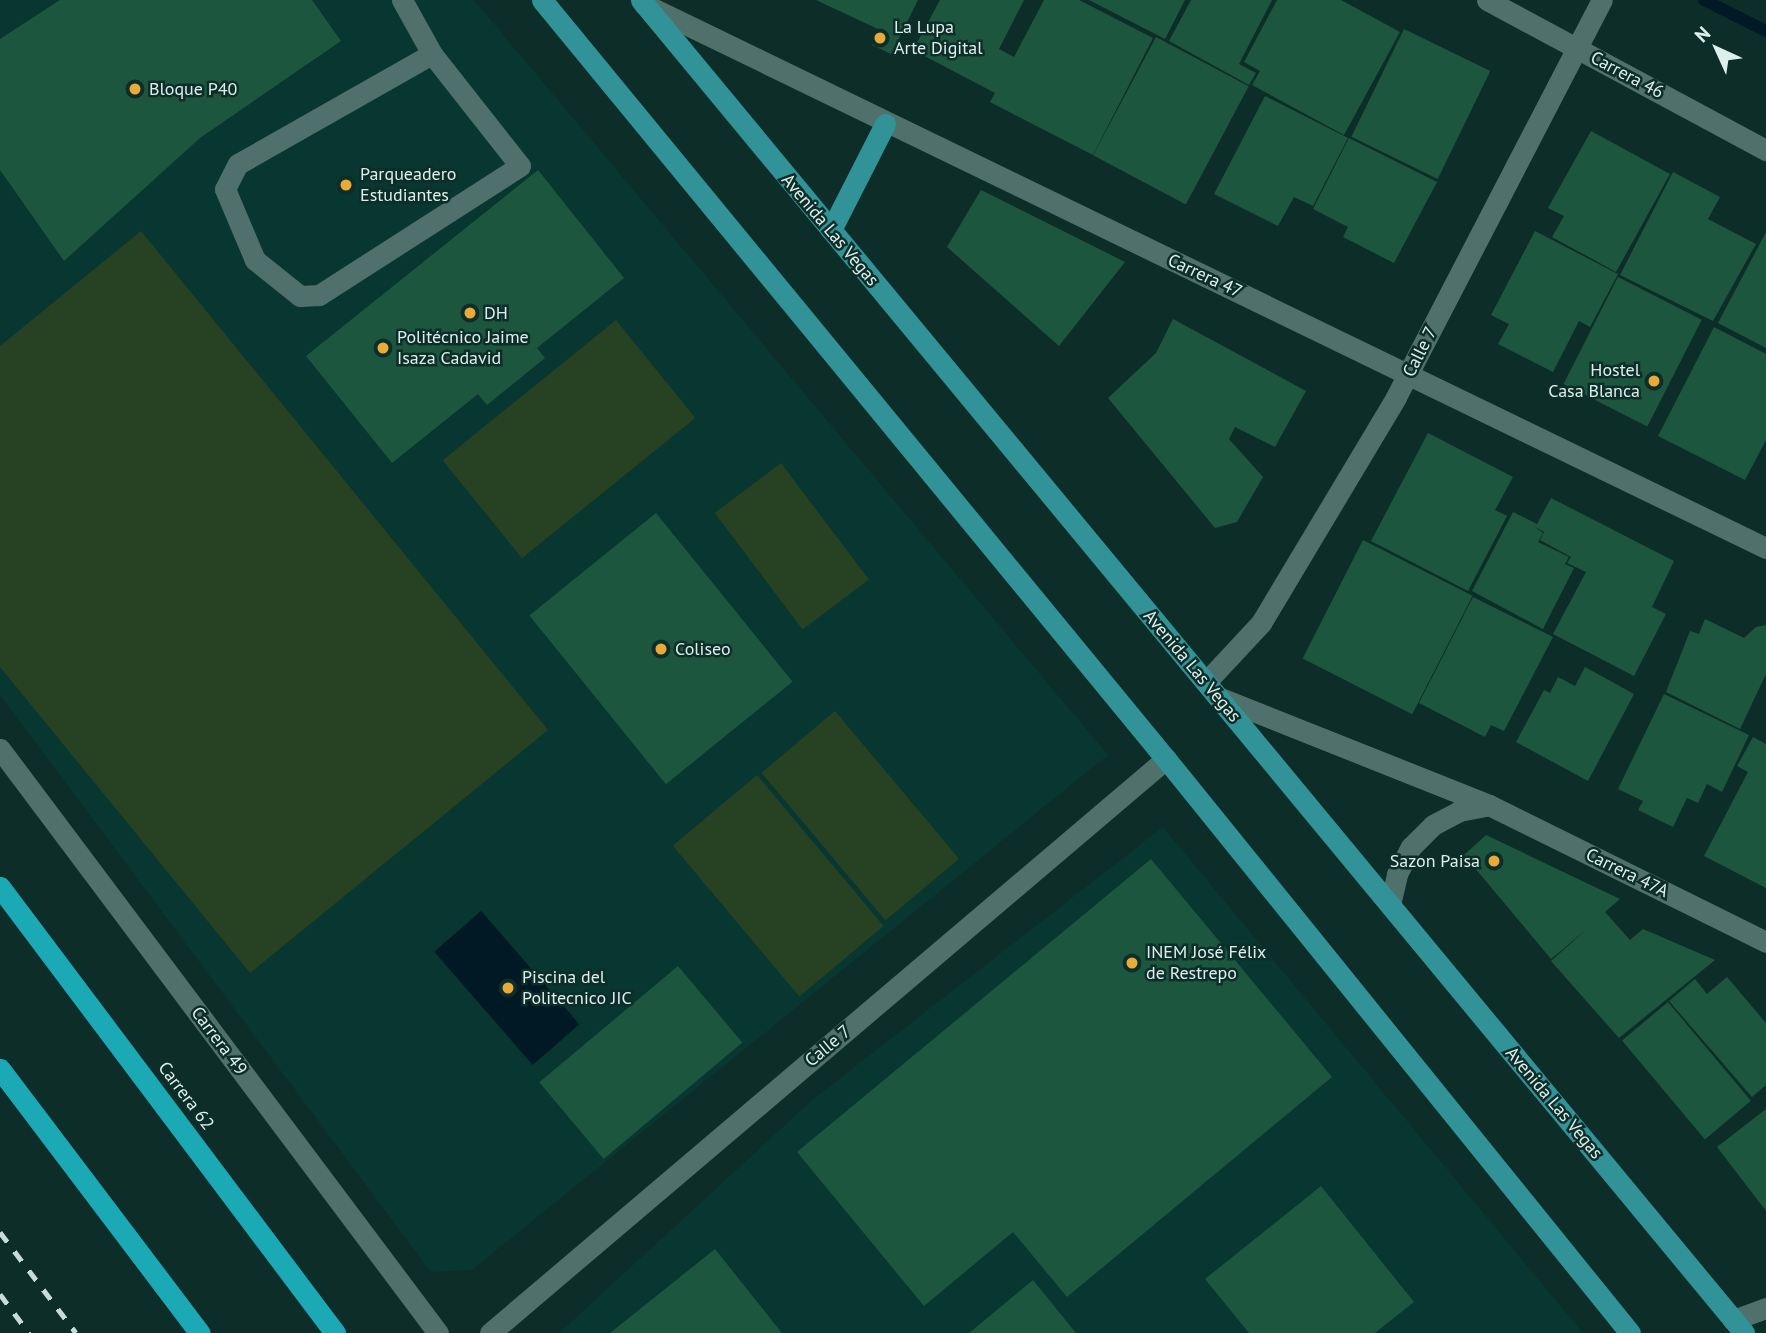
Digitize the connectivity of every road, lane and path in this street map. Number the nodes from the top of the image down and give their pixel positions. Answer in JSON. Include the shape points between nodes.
{"nodes":[{"id":1,"x":402,"y":0,"type":"edge"},
{"id":2,"x":542,"y":0,"type":"edge"},
{"id":3,"x":1487,"y":0,"type":"edge"},
{"id":4,"x":1602,"y":0,"type":"edge"},
{"id":5,"x":642,"y":2,"type":"edge"},
{"id":6,"x":1578,"y":49,"type":"junction"},
{"id":7,"x":432,"y":54,"type":"junction"},
{"id":8,"x":885,"y":124,"type":"junction"},
{"id":9,"x":1766,"y":150,"type":"edge"},
{"id":10,"x":831,"y":230,"type":"junction"},
{"id":11,"x":1409,"y":373,"type":"junction"},
{"id":12,"x":1766,"y":548,"type":"edge"},
{"id":13,"x":1212,"y":690,"type":"junction"},
{"id":14,"x":0,"y":749,"type":"edge"},
{"id":15,"x":1166,"y":759,"type":"junction"},
{"id":16,"x":1489,"y":805,"type":"junction"},
{"id":17,"x":0,"y":887,"type":"edge"},
{"id":18,"x":1390,"y":905,"type":"junction"},
{"id":19,"x":1766,"y":942,"type":"edge"},
{"id":20,"x":0,"y":1069,"type":"edge"},
{"id":21,"x":1766,"y":1308,"type":"edge"},
{"id":22,"x":1739,"y":1327,"type":"edge"},
{"id":23,"x":200,"y":1333,"type":"edge"},
{"id":24,"x":335,"y":1333,"type":"edge"},
{"id":25,"x":438,"y":1333,"type":"edge"},
{"id":26,"x":490,"y":1333,"type":"edge"},
{"id":27,"x":1630,"y":1333,"type":"edge"}],
"edges":[{"from":1,"to":7,"type":"street"},
{"from":2,"to":15,"type":"main road"},
{"from":3,"to":6,"type":"street","name":"Carrera 46"},
{"from":4,"to":6,"type":"street","name":"Calle 7"},
{"from":5,"to":8,"type":"street","name":"Carrera 47"},
{"from":5,"to":10,"type":"main road","name":"Avenida Las Vegas"},
{"from":6,"to":9,"type":"street","name":"Carrera 46"},
{"from":6,"to":11,"type":"street","name":"Calle 7"},
{"from":7,"to":7,"type":"street","via":[[238,164],[225,189],[255,260],[300,296],[319,295],[520,166]]},
{"from":8,"to":10,"type":"main road"},
{"from":8,"to":11,"type":"street","name":"Carrera 47"},
{"from":10,"to":13,"type":"main road","name":"Avenida Las Vegas"},
{"from":11,"to":12,"type":"street","name":"Carrera 47"},
{"from":11,"to":13,"type":"street","name":"Calle 7","via":[[1261,623]]},
{"from":13,"to":16,"type":"street","name":"Carrera 47A"},
{"from":13,"to":18,"type":"main road","name":"Avenida Las Vegas"},
{"from":14,"to":25,"type":"street","name":"Carrera 49"},
{"from":15,"to":26,"type":"street","name":"Calle 7"},
{"from":15,"to":27,"type":"main road"},
{"from":16,"to":18,"type":"street","via":[[1459,811],[1433,825],[1411,847],[1397,874]]},
{"from":16,"to":19,"type":"street","name":"Carrera 47A"},
{"from":17,"to":24,"type":"highway","name":"Carrera 62"},
{"from":18,"to":22,"type":"main road","name":"Avenida Las Vegas"},
{"from":20,"to":23,"type":"highway"},
{"from":21,"to":22,"type":"street"}]}
